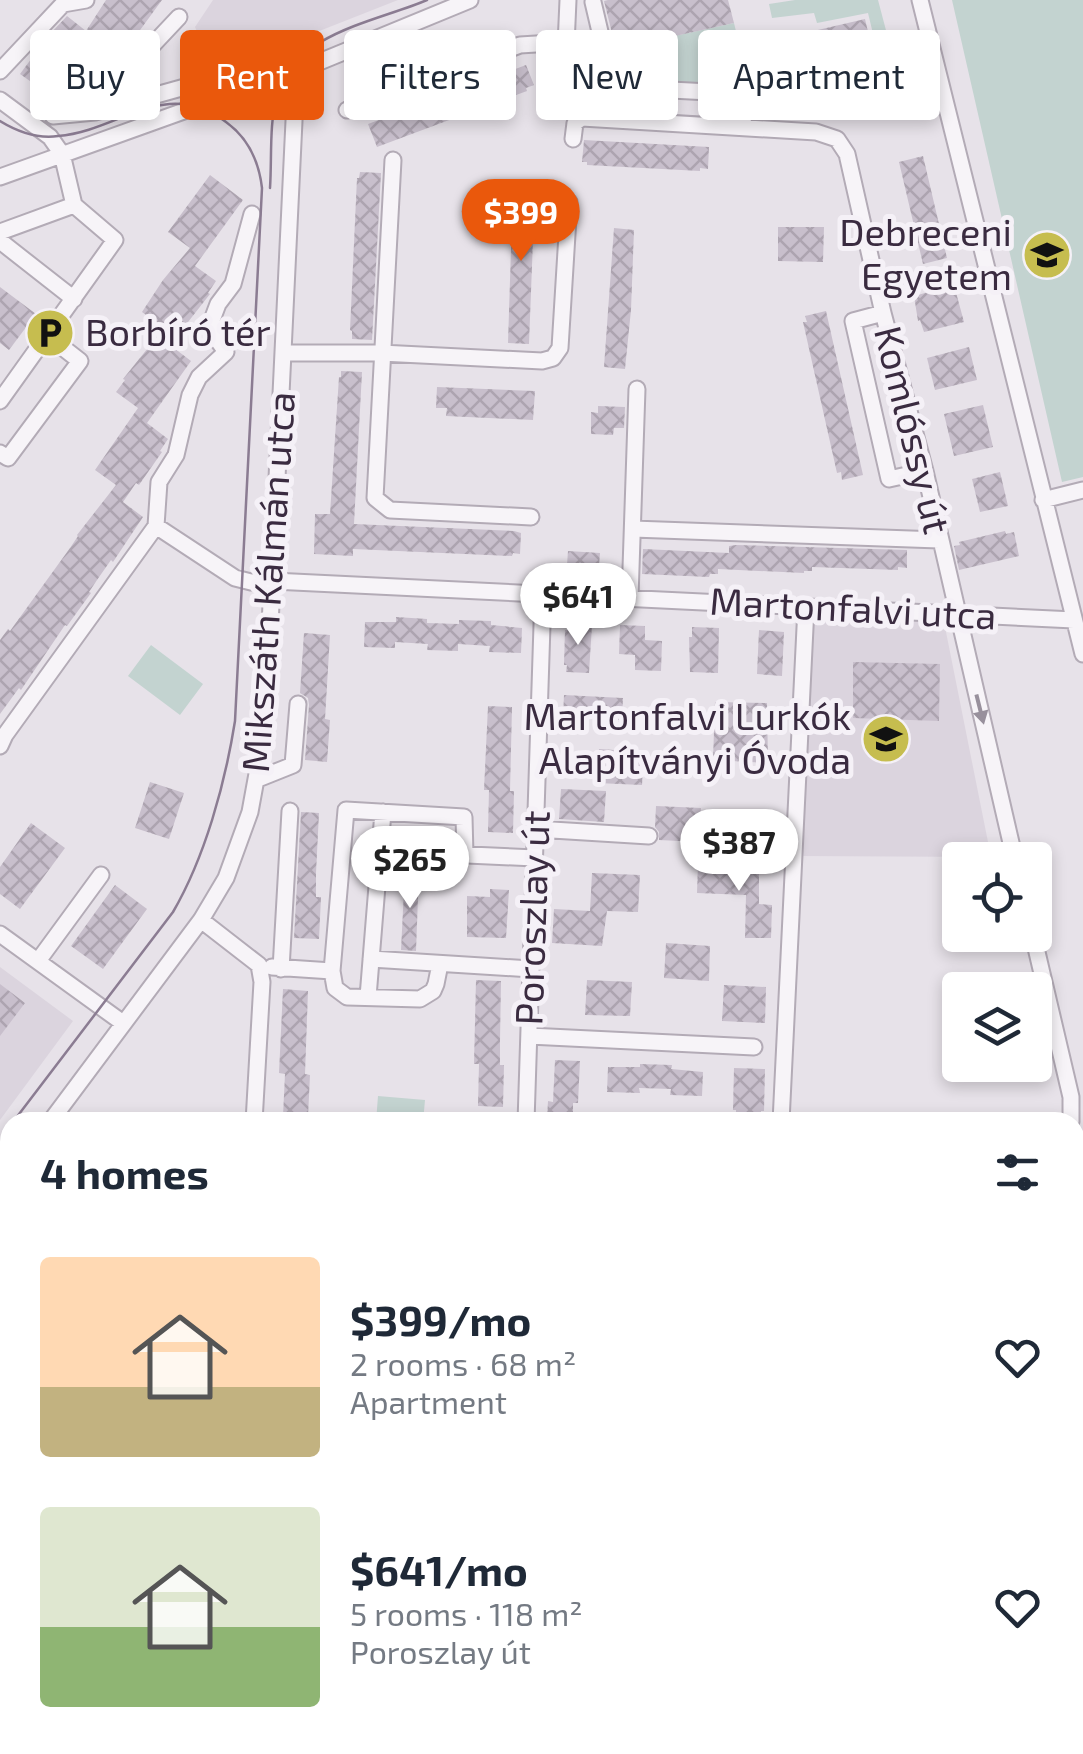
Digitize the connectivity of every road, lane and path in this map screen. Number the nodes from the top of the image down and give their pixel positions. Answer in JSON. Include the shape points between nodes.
{"nodes":[{"id":1,"x":86,"y":0,"type":"edge"},
{"id":2,"x":470,"y":0,"type":"edge"},
{"id":3,"x":568,"y":0,"type":"edge"},
{"id":4,"x":920,"y":0,"type":"edge"},
{"id":5,"x":593,"y":2,"type":"edge"},
{"id":6,"x":179,"y":17,"type":"dead end"},
{"id":7,"x":568,"y":30,"type":"edge"},
{"id":8,"x":600,"y":30,"type":"edge"},
{"id":9,"x":160,"y":37,"type":"edge"},
{"id":10,"x":324,"y":59,"type":"edge"},
{"id":11,"x":0,"y":71,"type":"edge"},
{"id":12,"x":678,"y":90,"type":"edge"},
{"id":13,"x":0,"y":100,"type":"edge"},
{"id":14,"x":180,"y":112,"type":"edge"},
{"id":15,"x":294,"y":120,"type":"edge"},
{"id":16,"x":579,"y":120,"type":"edge"},
{"id":17,"x":618,"y":120,"type":"edge"},
{"id":18,"x":742,"y":127,"type":"junction"},
{"id":19,"x":573,"y":139,"type":"dead end"},
{"id":20,"x":62,"y":154,"type":"junction"},
{"id":21,"x":393,"y":160,"type":"dead end"},
{"id":22,"x":0,"y":177,"type":"edge"},
{"id":23,"x":568,"y":202,"type":"dead end"},
{"id":24,"x":74,"y":206,"type":"junction"},
{"id":25,"x":252,"y":214,"type":"dead end"},
{"id":26,"x":0,"y":232,"type":"edge"},
{"id":27,"x":0,"y":241,"type":"edge"},
{"id":28,"x":74,"y":299,"type":"junction"},
{"id":29,"x":883,"y":312,"type":"junction"},
{"id":30,"x":48,"y":336,"type":"junction"},
{"id":31,"x":283,"y":353,"type":"junction"},
{"id":32,"x":382,"y":354,"type":"junction"},
{"id":33,"x":636,"y":389,"type":"dead end"},
{"id":34,"x":0,"y":401,"type":"edge"},
{"id":35,"x":0,"y":452,"type":"edge"},
{"id":36,"x":925,"y":471,"type":"junction"},
{"id":37,"x":1083,"y":490,"type":"edge"},
{"id":38,"x":1044,"y":500,"type":"junction"},
{"id":39,"x":531,"y":517,"type":"dead end"},
{"id":40,"x":156,"y":526,"type":"junction"},
{"id":41,"x":632,"y":529,"type":"junction"},
{"id":42,"x":940,"y":540,"type":"junction"},
{"id":43,"x":273,"y":581,"type":"junction"},
{"id":44,"x":543,"y":594,"type":"junction"},
{"id":45,"x":630,"y":598,"type":"junction"},
{"id":46,"x":806,"y":607,"type":"junction"},
{"id":47,"x":957,"y":614,"type":"junction"},
{"id":48,"x":1074,"y":620,"type":"junction"},
{"id":49,"x":1083,"y":654,"type":"edge"},
{"id":50,"x":298,"y":704,"type":"dead end"},
{"id":51,"x":0,"y":746,"type":"edge"},
{"id":52,"x":258,"y":779,"type":"junction"},
{"id":53,"x":290,"y":812,"type":"dead end"},
{"id":54,"x":382,"y":812,"type":"junction"},
{"id":55,"x":536,"y":829,"type":"junction"},
{"id":56,"x":649,"y":836,"type":"dead end"},
{"id":57,"x":1012,"y":842,"type":"edge"},
{"id":58,"x":380,"y":851,"type":"junction"},
{"id":59,"x":465,"y":855,"type":"junction"},
{"id":60,"x":535,"y":858,"type":"junction"},
{"id":61,"x":101,"y":874,"type":"dead end"},
{"id":62,"x":201,"y":920,"type":"junction"},
{"id":63,"x":0,"y":934,"type":"edge"},
{"id":64,"x":1037,"y":952,"type":"edge"},
{"id":65,"x":371,"y":959,"type":"junction"},
{"id":66,"x":38,"y":961,"type":"junction"},
{"id":67,"x":440,"y":964,"type":"junction"},
{"id":68,"x":259,"y":965,"type":"junction"},
{"id":69,"x":532,"y":968,"type":"junction"},
{"id":70,"x":281,"y":969,"type":"junction"},
{"id":71,"x":332,"y":971,"type":"junction"},
{"id":72,"x":368,"y":998,"type":"junction"},
{"id":73,"x":123,"y":1023,"type":"junction"},
{"id":74,"x":529,"y":1036,"type":"junction"},
{"id":75,"x":754,"y":1047,"type":"dead end"},
{"id":76,"x":57,"y":1112,"type":"edge"},
{"id":77,"x":255,"y":1112,"type":"edge"},
{"id":78,"x":526,"y":1112,"type":"edge"},
{"id":79,"x":782,"y":1112,"type":"edge"},
{"id":80,"x":1071,"y":1112,"type":"edge"}],
"edges":[{"from":1,"to":11,"type":"street","via":[[62,4]]},
{"from":2,"to":10,"type":"street"},
{"from":3,"to":7,"type":"street"},
{"from":4,"to":38,"type":"street"},
{"from":5,"to":8,"type":"street"},
{"from":6,"to":9,"type":"street"},
{"from":12,"to":18,"type":"street","via":[[748,94]]},
{"from":13,"to":20,"type":"street"},
{"from":14,"to":20,"type":"street"},
{"from":15,"to":31,"type":"street","name":"Mikszáth Kálmán utca"},
{"from":16,"to":19,"type":"street"},
{"from":17,"to":18,"type":"street","name":"Komlóssy út"},
{"from":18,"to":29,"type":"street","name":"Komlóssy út","via":[[837,138],[847,154]]},
{"from":20,"to":22,"type":"street"},
{"from":20,"to":24,"type":"street"},
{"from":21,"to":32,"type":"street"},
{"from":23,"to":32,"type":"street","via":[[560,348],[553,358]]},
{"from":24,"to":26,"type":"street"},
{"from":24,"to":28,"type":"street","via":[[115,240]]},
{"from":25,"to":40,"type":"street","via":[[233,284],[212,320],[226,352],[198,376],[190,395],[176,454],[158,482]]},
{"from":27,"to":28,"type":"street"},
{"from":28,"to":30,"type":"street"},
{"from":29,"to":36,"type":"street","name":"Komlóssy út"},
{"from":29,"to":36,"type":"street","via":[[853,320],[889,480]]},
{"from":30,"to":34,"type":"street"},
{"from":30,"to":35,"type":"street","via":[[80,361],[8,458]]},
{"from":31,"to":32,"type":"street"},
{"from":31,"to":43,"type":"street","name":"Mikszáth Kálmán utca"},
{"from":32,"to":39,"type":"street","via":[[374,498],[390,510]]},
{"from":33,"to":41,"type":"street"},
{"from":36,"to":42,"type":"street","name":"Komlóssy út"},
{"from":37,"to":38,"type":"street"},
{"from":38,"to":48,"type":"street"},
{"from":40,"to":43,"type":"street","name":"Martonfalvi utca","via":[[235,578]]},
{"from":40,"to":51,"type":"street"},
{"from":41,"to":42,"type":"street"},
{"from":41,"to":45,"type":"street"},
{"from":42,"to":47,"type":"street","name":"Komlóssy út"},
{"from":43,"to":44,"type":"street","name":"Martonfalvi utca"},
{"from":43,"to":52,"type":"street","name":"Mikszáth Kálmán utca"},
{"from":44,"to":45,"type":"street","name":"Martonfalvi utca"},
{"from":44,"to":55,"type":"street","name":"Poroszlay út"},
{"from":45,"to":46,"type":"street","name":"Martonfalvi utca"},
{"from":46,"to":47,"type":"street","name":"Martonfalvi utca"},
{"from":46,"to":79,"type":"street"},
{"from":47,"to":48,"type":"street","name":"Martonfalvi utca"},
{"from":47,"to":57,"type":"street","name":"Komlóssy út","one_way":true},
{"from":48,"to":49,"type":"street"},
{"from":50,"to":52,"type":"street","via":[[293,765]]},
{"from":52,"to":62,"type":"street","name":"Mikszáth Kálmán utca","via":[[245,832]]},
{"from":53,"to":70,"type":"street"},
{"from":54,"to":58,"type":"street"},
{"from":54,"to":59,"type":"street","via":[[464,816]]},
{"from":54,"to":71,"type":"street","via":[[346,810]]},
{"from":55,"to":56,"type":"street"},
{"from":55,"to":60,"type":"street","name":"Poroszlay út"},
{"from":58,"to":59,"type":"street"},
{"from":58,"to":65,"type":"street"},
{"from":59,"to":60,"type":"street"},
{"from":60,"to":69,"type":"street","name":"Poroszlay út"},
{"from":61,"to":66,"type":"street"},
{"from":62,"to":68,"type":"street"},
{"from":62,"to":73,"type":"street","name":"Mikszáth Kálmán utca"},
{"from":63,"to":66,"type":"street"},
{"from":64,"to":80,"type":"street"},
{"from":65,"to":67,"type":"street"},
{"from":65,"to":72,"type":"street"},
{"from":66,"to":73,"type":"street"},
{"from":67,"to":69,"type":"street"},
{"from":67,"to":72,"type":"street","via":[[428,996]]},
{"from":68,"to":70,"type":"street"},
{"from":68,"to":77,"type":"street"},
{"from":69,"to":74,"type":"street","name":"Poroszlay út"},
{"from":70,"to":71,"type":"street"},
{"from":71,"to":72,"type":"street","via":[[339,993]]},
{"from":73,"to":76,"type":"street","name":"Mikszáth Kálmán utca"},
{"from":74,"to":75,"type":"street"},
{"from":74,"to":78,"type":"street","name":"Poroszlay út"}]}
